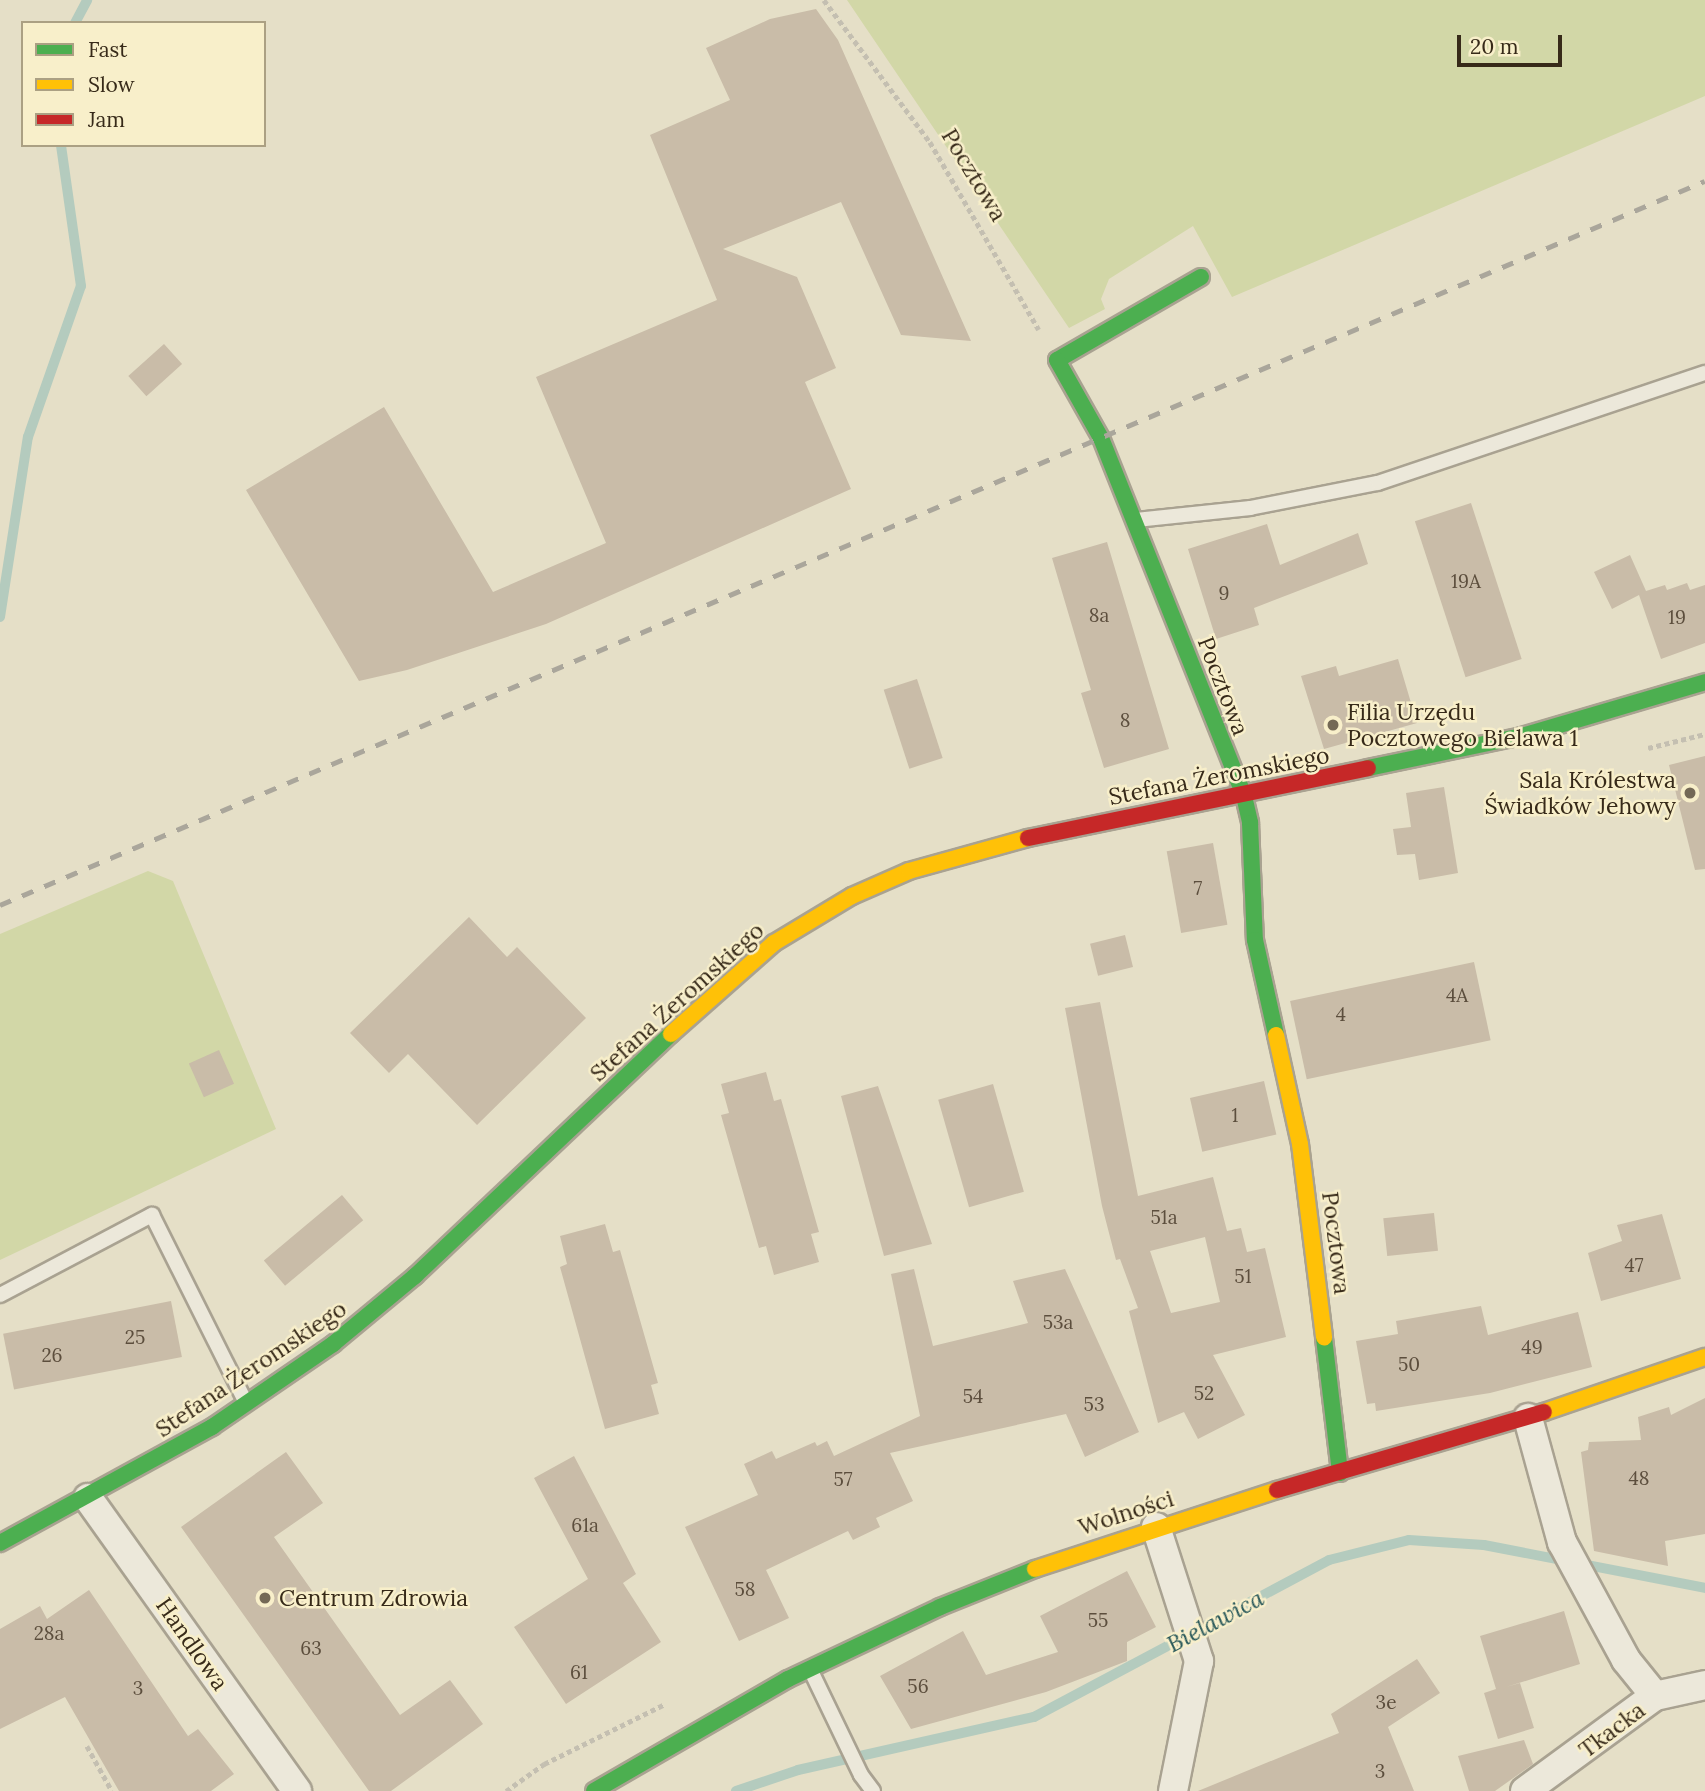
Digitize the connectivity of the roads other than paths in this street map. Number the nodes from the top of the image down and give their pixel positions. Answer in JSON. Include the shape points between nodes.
{"nodes":[{"id":1,"x":1201,"y":277,"type":"dead end"},
{"id":2,"x":1705,"y":373,"type":"edge"},
{"id":3,"x":1131,"y":520,"type":"junction"},
{"id":4,"x":1705,"y":682,"type":"edge"},
{"id":5,"x":1244,"y":796,"type":"junction"},
{"id":6,"x":0,"y":1295,"type":"edge"},
{"id":7,"x":1705,"y":1357,"type":"edge"},
{"id":8,"x":247,"y":1404,"type":"junction"},
{"id":9,"x":1528,"y":1418,"type":"junction"},
{"id":10,"x":1340,"y":1473,"type":"junction"},
{"id":11,"x":88,"y":1498,"type":"junction"},
{"id":12,"x":1156,"y":1527,"type":"junction"},
{"id":13,"x":0,"y":1543,"type":"edge"},
{"id":14,"x":810,"y":1668,"type":"junction"},
{"id":15,"x":1705,"y":1685,"type":"edge"},
{"id":16,"x":1655,"y":1696,"type":"junction"},
{"id":17,"x":297,"y":1791,"type":"edge"},
{"id":18,"x":594,"y":1791,"type":"edge"},
{"id":19,"x":873,"y":1791,"type":"edge"},
{"id":20,"x":1173,"y":1791,"type":"edge"},
{"id":21,"x":1525,"y":1791,"type":"edge"}],
"edges":[{"from":1,"to":3,"type":"street","name":"Pocztowa","via":[[1057,360],[1101,438]]},
{"from":2,"to":3,"type":"lane","via":[[1378,483],[1250,508]]},
{"from":3,"to":5,"type":"street","name":"Pocztowa"},
{"from":4,"to":5,"type":"street","name":"Stefana Żeromskiego","via":[[1553,729]]},
{"from":5,"to":8,"type":"street","name":"Stefana Żeromskiego","via":[[971,850],[890,878],[811,919],[732,978],[391,1297]]},
{"from":5,"to":10,"type":"street","name":"Pocztowa","via":[[1250,822],[1255,940],[1300,1144]]},
{"from":6,"to":8,"type":"lane","via":[[152,1216]]},
{"from":7,"to":9,"type":"street","name":"Wolności"},
{"from":8,"to":11,"type":"street","name":"Stefana Żeromskiego"},
{"from":9,"to":10,"type":"street","name":"Wolności"},
{"from":9,"to":16,"type":"street","via":[[1562,1542],[1626,1660]]},
{"from":10,"to":12,"type":"street","name":"Wolności"},
{"from":11,"to":13,"type":"street","name":"Stefana Żeromskiego"},
{"from":11,"to":17,"type":"street","name":"Handlowa"},
{"from":12,"to":14,"type":"street","name":"Wolności","via":[[961,1599]]},
{"from":12,"to":20,"type":"street","via":[[1199,1661]]},
{"from":14,"to":18,"type":"street","name":"Wolności"},
{"from":14,"to":19,"type":"lane"},
{"from":15,"to":16,"type":"street","name":"Tkacka"},
{"from":16,"to":21,"type":"street","name":"Tkacka"}]}
